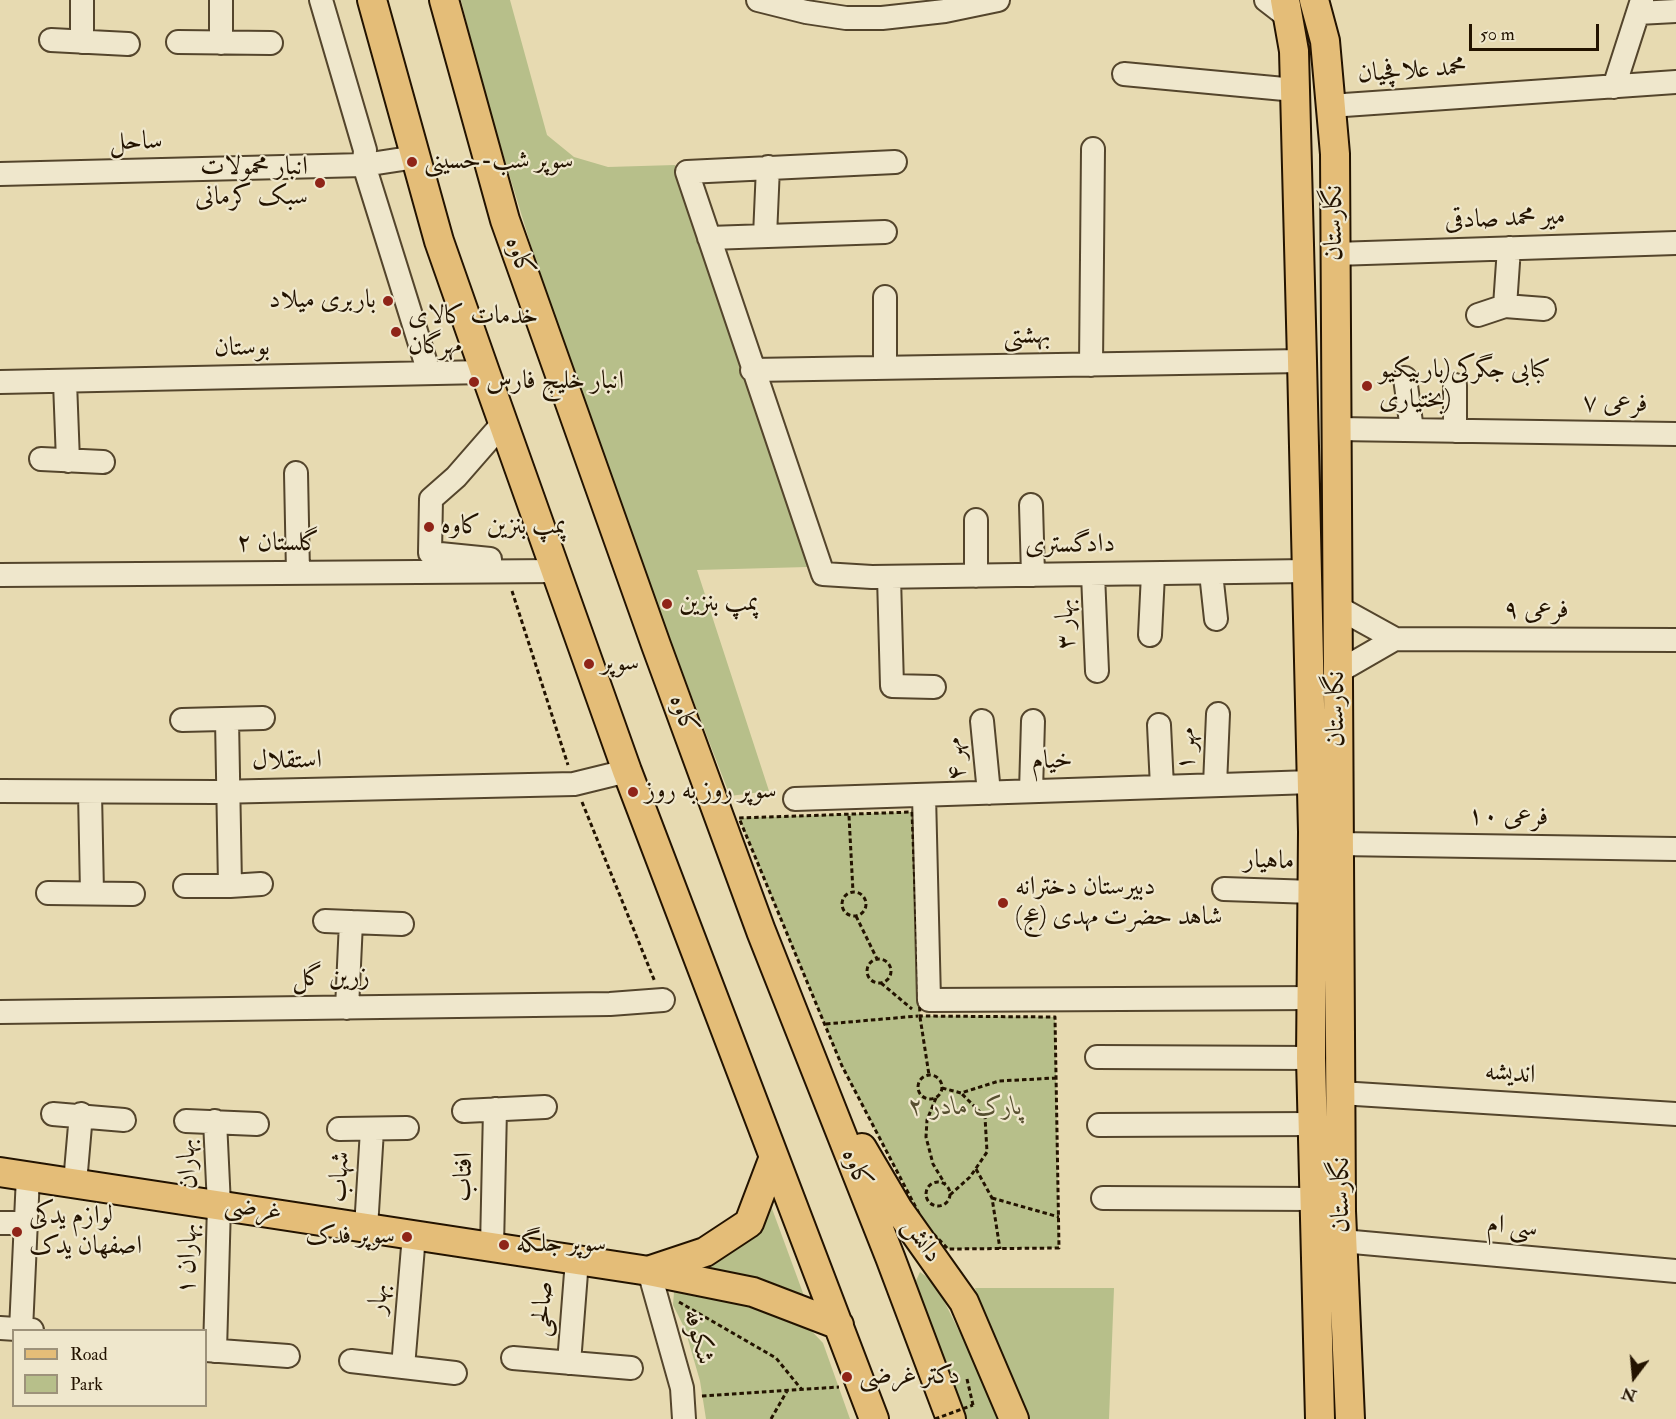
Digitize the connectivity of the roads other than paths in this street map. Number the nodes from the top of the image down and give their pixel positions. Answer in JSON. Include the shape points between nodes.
{"nodes":[{"id":1,"x":82,"y":0,"type":"edge"},
{"id":2,"x":221,"y":0,"type":"edge"},
{"id":3,"x":321,"y":0,"type":"edge"},
{"id":4,"x":372,"y":0,"type":"edge"},
{"id":5,"x":444,"y":0,"type":"edge"},
{"id":6,"x":758,"y":0,"type":"edge"},
{"id":7,"x":998,"y":0,"type":"edge"},
{"id":8,"x":1266,"y":0,"type":"edge"},
{"id":9,"x":1314,"y":0,"type":"edge"},
{"id":10,"x":1640,"y":6,"type":"edge"},
{"id":11,"x":1287,"y":8,"type":"edge"},
{"id":12,"x":1676,"y":11,"type":"edge"},
{"id":13,"x":51,"y":40,"type":"dead end"},
{"id":14,"x":82,"y":42,"type":"junction"},
{"id":15,"x":178,"y":42,"type":"dead end"},
{"id":16,"x":221,"y":43,"type":"junction"},
{"id":17,"x":271,"y":43,"type":"dead end"},
{"id":18,"x":128,"y":44,"type":"dead end"},
{"id":19,"x":1124,"y":74,"type":"dead end"},
{"id":20,"x":1676,"y":82,"type":"edge"},
{"id":21,"x":1614,"y":87,"type":"junction"},
{"id":22,"x":1295,"y":90,"type":"junction"},
{"id":23,"x":1330,"y":106,"type":"junction"},
{"id":24,"x":1093,"y":149,"type":"dead end"},
{"id":25,"x":416,"y":157,"type":"junction"},
{"id":26,"x":895,"y":162,"type":"dead end"},
{"id":27,"x":364,"y":165,"type":"junction"},
{"id":28,"x":768,"y":167,"type":"junction"},
{"id":29,"x":0,"y":174,"type":"edge"},
{"id":30,"x":1297,"y":178,"type":"junction"},
{"id":31,"x":1335,"y":180,"type":"junction"},
{"id":32,"x":885,"y":232,"type":"dead end"},
{"id":33,"x":765,"y":237,"type":"junction"},
{"id":34,"x":709,"y":238,"type":"junction"},
{"id":35,"x":1676,"y":243,"type":"edge"},
{"id":36,"x":1509,"y":248,"type":"junction"},
{"id":37,"x":1335,"y":254,"type":"junction"},
{"id":38,"x":885,"y":297,"type":"dead end"},
{"id":39,"x":1505,"y":306,"type":"junction"},
{"id":40,"x":1544,"y":309,"type":"dead end"},
{"id":41,"x":1478,"y":315,"type":"dead end"},
{"id":42,"x":1302,"y":362,"type":"junction"},
{"id":43,"x":1091,"y":365,"type":"junction"},
{"id":44,"x":885,"y":368,"type":"junction"},
{"id":45,"x":752,"y":370,"type":"junction"},
{"id":46,"x":485,"y":372,"type":"junction"},
{"id":47,"x":429,"y":373,"type":"junction"},
{"id":48,"x":1406,"y":378,"type":"dead end"},
{"id":49,"x":0,"y":382,"type":"edge"},
{"id":50,"x":65,"y":382,"type":"junction"},
{"id":51,"x":1455,"y":385,"type":"dead end"},
{"id":52,"x":504,"y":423,"type":"junction"},
{"id":53,"x":1337,"y":429,"type":"junction"},
{"id":54,"x":1412,"y":430,"type":"junction"},
{"id":55,"x":1455,"y":430,"type":"junction"},
{"id":56,"x":1676,"y":434,"type":"edge"},
{"id":57,"x":41,"y":459,"type":"dead end"},
{"id":58,"x":68,"y":461,"type":"junction"},
{"id":59,"x":104,"y":462,"type":"dead end"},
{"id":60,"x":296,"y":473,"type":"dead end"},
{"id":61,"x":1031,"y":505,"type":"dead end"},
{"id":62,"x":976,"y":520,"type":"dead end"},
{"id":63,"x":505,"y":571,"type":"junction"},
{"id":64,"x":557,"y":571,"type":"junction"},
{"id":65,"x":1307,"y":572,"type":"junction"},
{"id":66,"x":298,"y":573,"type":"junction"},
{"id":67,"x":1211,"y":573,"type":"junction"},
{"id":68,"x":1093,"y":574,"type":"junction"},
{"id":69,"x":1153,"y":574,"type":"junction"},
{"id":70,"x":0,"y":575,"type":"edge"},
{"id":71,"x":1033,"y":575,"type":"junction"},
{"id":72,"x":976,"y":576,"type":"junction"},
{"id":73,"x":889,"y":577,"type":"junction"},
{"id":74,"x":1337,"y":607,"type":"junction"},
{"id":75,"x":1216,"y":619,"type":"dead end"},
{"id":76,"x":1150,"y":635,"type":"dead end"},
{"id":77,"x":1395,"y":639,"type":"junction"},
{"id":78,"x":1676,"y":640,"type":"edge"},
{"id":79,"x":1098,"y":671,"type":"dead end"},
{"id":80,"x":1336,"y":673,"type":"junction"},
{"id":81,"x":934,"y":687,"type":"dead end"},
{"id":82,"x":1218,"y":714,"type":"dead end"},
{"id":83,"x":263,"y":718,"type":"dead end"},
{"id":84,"x":226,"y":719,"type":"junction"},
{"id":85,"x":182,"y":720,"type":"dead end"},
{"id":86,"x":982,"y":721,"type":"dead end"},
{"id":87,"x":1033,"y":721,"type":"dead end"},
{"id":88,"x":1159,"y":725,"type":"dead end"},
{"id":89,"x":627,"y":771,"type":"junction"},
{"id":90,"x":1312,"y":782,"type":"junction"},
{"id":91,"x":1215,"y":785,"type":"junction"},
{"id":92,"x":1162,"y":787,"type":"junction"},
{"id":93,"x":0,"y":791,"type":"edge"},
{"id":94,"x":1031,"y":791,"type":"junction"},
{"id":95,"x":90,"y":792,"type":"junction"},
{"id":96,"x":228,"y":792,"type":"junction"},
{"id":97,"x":989,"y":793,"type":"junction"},
{"id":98,"x":924,"y":795,"type":"junction"},
{"id":99,"x":795,"y":799,"type":"dead end"},
{"id":100,"x":1338,"y":844,"type":"junction"},
{"id":101,"x":1676,"y":849,"type":"edge"},
{"id":102,"x":261,"y":884,"type":"dead end"},
{"id":103,"x":185,"y":886,"type":"dead end"},
{"id":104,"x":230,"y":886,"type":"junction"},
{"id":105,"x":1224,"y":889,"type":"dead end"},
{"id":106,"x":48,"y":893,"type":"dead end"},
{"id":107,"x":92,"y":893,"type":"junction"},
{"id":108,"x":133,"y":894,"type":"dead end"},
{"id":109,"x":1326,"y":895,"type":"junction"},
{"id":110,"x":325,"y":921,"type":"dead end"},
{"id":111,"x":351,"y":922,"type":"junction"},
{"id":112,"x":402,"y":924,"type":"dead end"},
{"id":113,"x":1327,"y":934,"type":"junction"},
{"id":114,"x":1313,"y":998,"type":"junction"},
{"id":115,"x":663,"y":1000,"type":"road end"},
{"id":116,"x":347,"y":1008,"type":"junction"},
{"id":117,"x":0,"y":1012,"type":"edge"},
{"id":118,"x":1097,"y":1057,"type":"dead end"},
{"id":119,"x":1311,"y":1058,"type":"junction"},
{"id":120,"x":815,"y":1068,"type":"junction"},
{"id":121,"x":1340,"y":1093,"type":"junction"},
{"id":122,"x":545,"y":1107,"type":"dead end"},
{"id":123,"x":495,"y":1109,"type":"junction"},
{"id":124,"x":464,"y":1111,"type":"dead end"},
{"id":125,"x":53,"y":1114,"type":"dead end"},
{"id":126,"x":81,"y":1114,"type":"junction"},
{"id":127,"x":1676,"y":1114,"type":"edge"},
{"id":128,"x":124,"y":1120,"type":"dead end"},
{"id":129,"x":186,"y":1121,"type":"dead end"},
{"id":130,"x":215,"y":1121,"type":"junction"},
{"id":131,"x":257,"y":1124,"type":"dead end"},
{"id":132,"x":1099,"y":1125,"type":"dead end"},
{"id":133,"x":1313,"y":1125,"type":"junction"},
{"id":134,"x":407,"y":1128,"type":"dead end"},
{"id":135,"x":339,"y":1129,"type":"dead end"},
{"id":136,"x":372,"y":1130,"type":"junction"},
{"id":137,"x":774,"y":1157,"type":"junction"},
{"id":138,"x":0,"y":1172,"type":"edge"},
{"id":139,"x":28,"y":1176,"type":"junction"},
{"id":140,"x":75,"y":1183,"type":"junction"},
{"id":141,"x":1103,"y":1198,"type":"dead end"},
{"id":142,"x":1315,"y":1199,"type":"junction"},
{"id":143,"x":219,"y":1205,"type":"junction"},
{"id":144,"x":0,"y":1223,"type":"edge"},
{"id":145,"x":26,"y":1223,"type":"junction"},
{"id":146,"x":366,"y":1228,"type":"junction"},
{"id":147,"x":414,"y":1235,"type":"junction"},
{"id":148,"x":1342,"y":1241,"type":"junction"},
{"id":149,"x":492,"y":1247,"type":"junction"},
{"id":150,"x":577,"y":1260,"type":"junction"},
{"id":151,"x":1676,"y":1271,"type":"edge"},
{"id":152,"x":652,"y":1280,"type":"junction"},
{"id":153,"x":839,"y":1325,"type":"junction"},
{"id":154,"x":21,"y":1329,"type":"edge"},
{"id":155,"x":210,"y":1350,"type":"edge"},
{"id":156,"x":288,"y":1356,"type":"dead end"},
{"id":157,"x":513,"y":1358,"type":"dead end"},
{"id":158,"x":351,"y":1361,"type":"dead end"},
{"id":159,"x":568,"y":1363,"type":"junction"},
{"id":160,"x":403,"y":1367,"type":"junction"},
{"id":161,"x":631,"y":1368,"type":"dead end"},
{"id":162,"x":455,"y":1372,"type":"dead end"},
{"id":163,"x":683,"y":1408,"type":"edge"},
{"id":164,"x":962,"y":1412,"type":"edge"},
{"id":165,"x":874,"y":1419,"type":"edge"},
{"id":166,"x":1014,"y":1419,"type":"edge"},
{"id":167,"x":1320,"y":1419,"type":"edge"},
{"id":168,"x":1350,"y":1419,"type":"edge"}],
"edges":[{"from":1,"to":14,"type":"street"},
{"from":2,"to":16,"type":"street"},
{"from":3,"to":27,"type":"street","via":[[365,150]]},
{"from":4,"to":25,"type":"main road"},
{"from":5,"to":120,"type":"main road","name":"کاوه","via":[[505,220],[761,932],[813,1028]]},
{"from":6,"to":7,"type":"street","via":[[846,18],[882,18]]},
{"from":8,"to":11,"type":"street"},
{"from":9,"to":23,"type":"main road","name":"نگارستان","via":[[1325,41]]},
{"from":10,"to":12,"type":"street"},
{"from":10,"to":21,"type":"street"},
{"from":11,"to":22,"type":"main road","name":"نگارستان"},
{"from":13,"to":14,"type":"street"},
{"from":14,"to":18,"type":"street"},
{"from":15,"to":16,"type":"street"},
{"from":16,"to":17,"type":"street"},
{"from":19,"to":22,"type":"street"},
{"from":20,"to":21,"type":"street","name":"محمد علافچیان"},
{"from":21,"to":23,"type":"street","name":"محمد علافچیان"},
{"from":22,"to":30,"type":"main road","name":"نگارستان"},
{"from":23,"to":31,"type":"main road","name":"نگارستان"},
{"from":24,"to":43,"type":"street"},
{"from":25,"to":27,"type":"street","name":"ساحل"},
{"from":25,"to":46,"type":"main road","via":[[439,241]]},
{"from":26,"to":28,"type":"street"},
{"from":27,"to":29,"type":"street","name":"ساحل"},
{"from":27,"to":47,"type":"street"},
{"from":28,"to":33,"type":"street"},
{"from":28,"to":34,"type":"street","via":[[687,172]]},
{"from":30,"to":31,"type":"main road"},
{"from":30,"to":42,"type":"main road","name":"نگارستان"},
{"from":31,"to":37,"type":"main road","name":"نگارستان"},
{"from":32,"to":33,"type":"street"},
{"from":33,"to":34,"type":"street"},
{"from":34,"to":45,"type":"street"},
{"from":35,"to":36,"type":"street","name":"میر محمد صادقی"},
{"from":36,"to":37,"type":"street","name":"میر محمد صادقی"},
{"from":36,"to":39,"type":"street"},
{"from":37,"to":53,"type":"main road","name":"نگارستان"},
{"from":38,"to":44,"type":"street"},
{"from":39,"to":40,"type":"street"},
{"from":39,"to":41,"type":"street"},
{"from":42,"to":43,"type":"street","name":"بهشتی"},
{"from":42,"to":65,"type":"main road","name":"نگارستان"},
{"from":43,"to":44,"type":"street","name":"بهشتی"},
{"from":44,"to":45,"type":"street","name":"بهشتی"},
{"from":45,"to":73,"type":"street","name":"دادگستری","via":[[823,574]]},
{"from":46,"to":47,"type":"street","name":"بوستان"},
{"from":46,"to":52,"type":"main road"},
{"from":47,"to":50,"type":"street","name":"بوستان"},
{"from":48,"to":54,"type":"street"},
{"from":49,"to":50,"type":"street","name":"بوستان"},
{"from":50,"to":58,"type":"street"},
{"from":51,"to":55,"type":"street"},
{"from":52,"to":63,"type":"street","via":[[456,477],[431,498],[430,553],[499,560]]},
{"from":52,"to":64,"type":"main road"},
{"from":53,"to":54,"type":"street","name":"فرعی ۷"},
{"from":53,"to":74,"type":"main road","name":"نگارستان"},
{"from":54,"to":55,"type":"street","name":"فرعی ۷"},
{"from":55,"to":56,"type":"street","name":"فرعی ۷"},
{"from":57,"to":58,"type":"street"},
{"from":58,"to":59,"type":"street"},
{"from":60,"to":66,"type":"street"},
{"from":61,"to":71,"type":"street"},
{"from":62,"to":72,"type":"street"},
{"from":63,"to":64,"type":"street","name":"گلستان ۲"},
{"from":63,"to":66,"type":"street","name":"گلستان ۲"},
{"from":64,"to":89,"type":"main road"},
{"from":65,"to":67,"type":"street","name":"دادگستری"},
{"from":65,"to":90,"type":"main road","name":"نگارستان"},
{"from":66,"to":70,"type":"street","name":"گلستان ۲"},
{"from":67,"to":69,"type":"street","name":"دادگستری"},
{"from":67,"to":75,"type":"street"},
{"from":68,"to":69,"type":"street","name":"دادگستری"},
{"from":68,"to":71,"type":"street","name":"دادگستری"},
{"from":68,"to":79,"type":"street","name":"بهار ۳"},
{"from":69,"to":76,"type":"street"},
{"from":71,"to":72,"type":"street","name":"دادگستری"},
{"from":72,"to":73,"type":"street","name":"دادگستری"},
{"from":73,"to":81,"type":"street","via":[[892,686]]},
{"from":74,"to":77,"type":"street"},
{"from":74,"to":80,"type":"main road","name":"نگارستان"},
{"from":77,"to":78,"type":"street","name":"فرعی ۹"},
{"from":77,"to":80,"type":"street"},
{"from":80,"to":100,"type":"main road","name":"نگارستان"},
{"from":82,"to":91,"type":"street","name":"مهر ۱"},
{"from":83,"to":84,"type":"street"},
{"from":84,"to":85,"type":"street"},
{"from":84,"to":96,"type":"street"},
{"from":86,"to":97,"type":"street","name":"مهر ۴"},
{"from":87,"to":94,"type":"street"},
{"from":88,"to":92,"type":"street"},
{"from":89,"to":96,"type":"street","name":"استقلال","via":[[574,784]]},
{"from":89,"to":137,"type":"main road"},
{"from":90,"to":91,"type":"street","name":"خیام"},
{"from":90,"to":109,"type":"main road","name":"نگارستان"},
{"from":91,"to":92,"type":"street","name":"خیام"},
{"from":92,"to":94,"type":"street","name":"خیام"},
{"from":93,"to":95,"type":"street","name":"استقلال"},
{"from":94,"to":97,"type":"street","name":"خیام"},
{"from":95,"to":96,"type":"street","name":"استقلال"},
{"from":95,"to":107,"type":"street"},
{"from":96,"to":104,"type":"street"},
{"from":97,"to":98,"type":"street","name":"خیام"},
{"from":98,"to":99,"type":"street","name":"خیام"},
{"from":98,"to":114,"type":"street","via":[[929,1000]]},
{"from":100,"to":101,"type":"street","name":"فرعی ۱۰"},
{"from":100,"to":109,"type":"main road","name":"نگارستان"},
{"from":102,"to":104,"type":"street"},
{"from":103,"to":104,"type":"street"},
{"from":105,"to":109,"type":"street","name":"ماهیار"},
{"from":106,"to":107,"type":"street"},
{"from":107,"to":108,"type":"street"},
{"from":109,"to":113,"type":"main road","name":"نگارستان"},
{"from":110,"to":111,"type":"street"},
{"from":111,"to":112,"type":"street"},
{"from":111,"to":116,"type":"street"},
{"from":113,"to":114,"type":"main road","name":"نگارستان"},
{"from":113,"to":121,"type":"main road","name":"نگارستان"},
{"from":114,"to":119,"type":"main road","name":"نگارستان"},
{"from":115,"to":116,"type":"street","name":"زرین گل"},
{"from":116,"to":117,"type":"street","name":"زرین گل"},
{"from":118,"to":119,"type":"street"},
{"from":119,"to":133,"type":"main road","name":"نگارستان"},
{"from":120,"to":164,"type":"main road","name":"کاوه","via":[[939,1386]]},
{"from":120,"to":166,"type":"main road","name":"دانش","via":[[898,1209],[964,1302]]},
{"from":121,"to":127,"type":"street","name":"اندیشه"},
{"from":121,"to":148,"type":"main road","name":"نگارستان"},
{"from":122,"to":123,"type":"street"},
{"from":123,"to":124,"type":"street"},
{"from":123,"to":149,"type":"street","name":"افتاب"},
{"from":125,"to":126,"type":"street"},
{"from":126,"to":128,"type":"street"},
{"from":126,"to":140,"type":"street"},
{"from":129,"to":130,"type":"street"},
{"from":130,"to":131,"type":"street"},
{"from":130,"to":143,"type":"street","name":"بهاران"},
{"from":132,"to":133,"type":"street"},
{"from":133,"to":142,"type":"main road","name":"نگارستان"},
{"from":134,"to":136,"type":"street"},
{"from":135,"to":136,"type":"street"},
{"from":136,"to":146,"type":"street","name":"شهاب"},
{"from":137,"to":152,"type":"main road","via":[[749,1222],[705,1252]]},
{"from":137,"to":153,"type":"main road"},
{"from":138,"to":139,"type":"main road","name":"غرضی"},
{"from":139,"to":140,"type":"main road","name":"غرضی"},
{"from":139,"to":145,"type":"street"},
{"from":140,"to":143,"type":"main road","name":"غرضی"},
{"from":141,"to":142,"type":"street"},
{"from":142,"to":167,"type":"main road","name":"نگارستان"},
{"from":143,"to":146,"type":"main road","name":"غرضی"},
{"from":143,"to":155,"type":"street","name":"بهاران ۱"},
{"from":144,"to":145,"type":"street"},
{"from":145,"to":154,"type":"street"},
{"from":146,"to":147,"type":"main road","name":"غرضی"},
{"from":147,"to":149,"type":"main road","name":"غرضی"},
{"from":147,"to":160,"type":"street","name":"بهار"},
{"from":148,"to":151,"type":"street","name":"سی ام"},
{"from":148,"to":168,"type":"main road","name":"نگارستان"},
{"from":149,"to":150,"type":"main road","name":"غرضی"},
{"from":150,"to":152,"type":"main road","name":"غرضی"},
{"from":150,"to":159,"type":"street","name":"صالحی"},
{"from":152,"to":153,"type":"main road","name":"غرضی","via":[[753,1292]]},
{"from":152,"to":163,"type":"street","name":"شکوفه"},
{"from":153,"to":165,"type":"main road"},
{"from":155,"to":156,"type":"street"},
{"from":157,"to":159,"type":"street"},
{"from":158,"to":160,"type":"street"},
{"from":159,"to":161,"type":"street"},
{"from":160,"to":162,"type":"street"}]}
